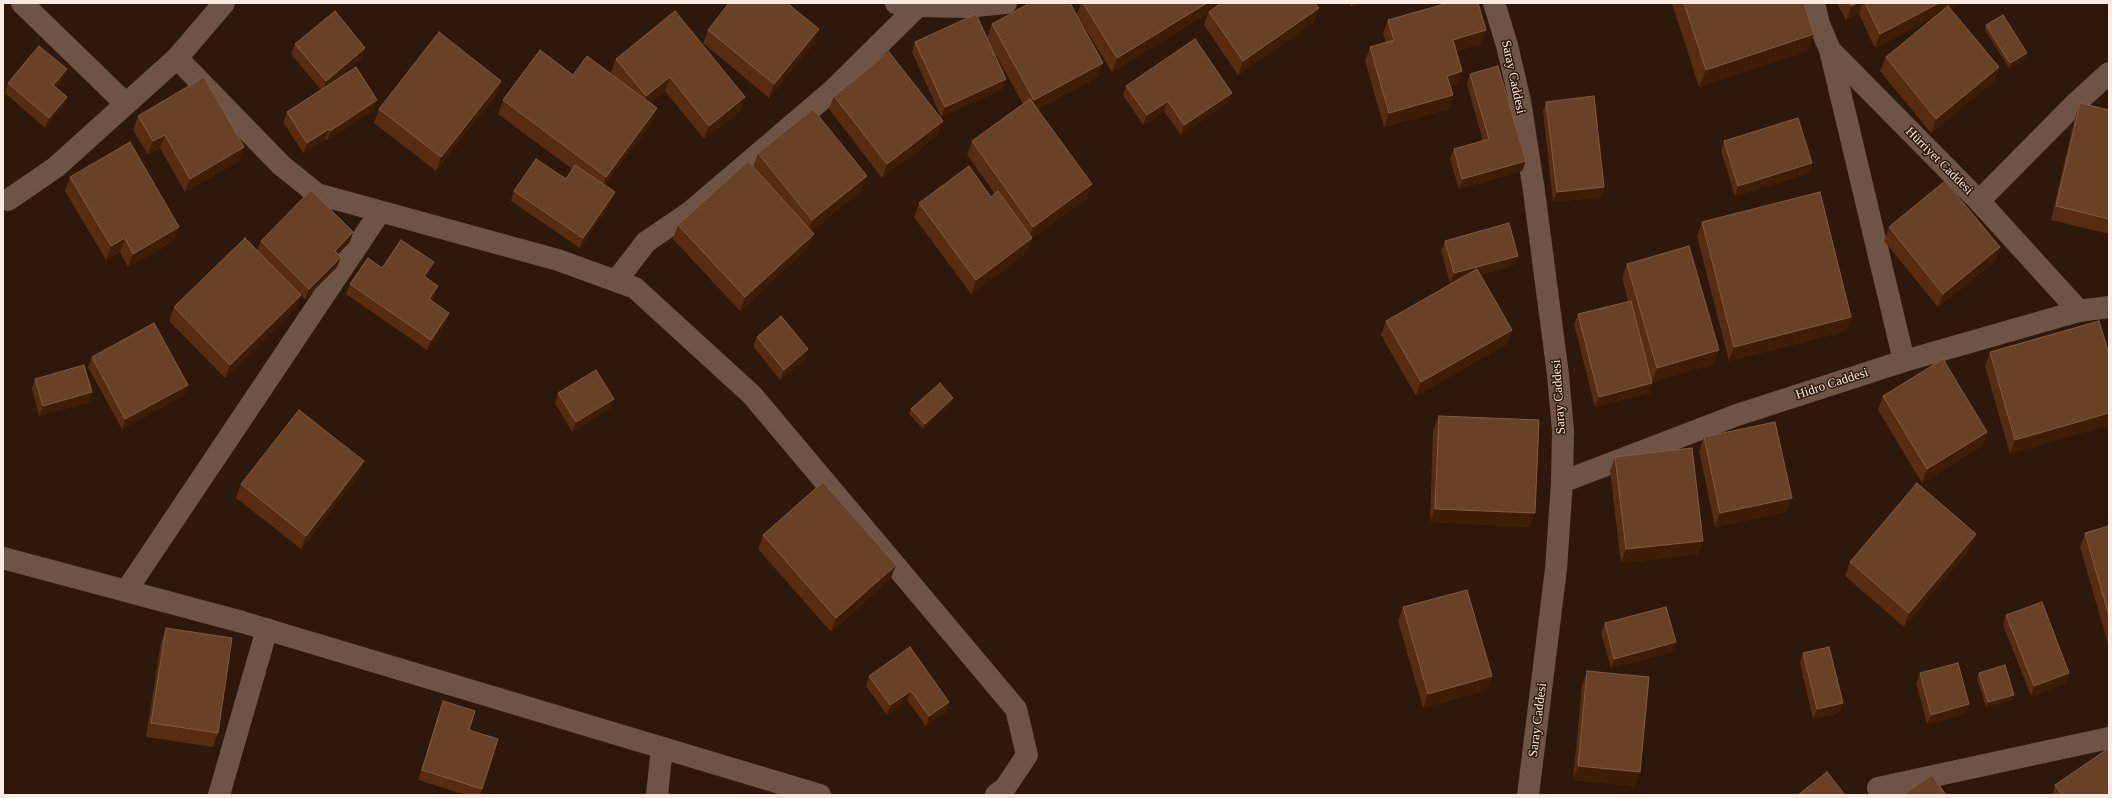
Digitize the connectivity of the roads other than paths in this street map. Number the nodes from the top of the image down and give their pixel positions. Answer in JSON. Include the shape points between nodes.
{"nodes":[{"id":1,"x":22,"y":3,"type":"edge"},
{"id":2,"x":224,"y":3,"type":"edge"},
{"id":3,"x":896,"y":3,"type":"edge"},
{"id":4,"x":1006,"y":3,"type":"edge"},
{"id":5,"x":1494,"y":3,"type":"edge"},
{"id":6,"x":1814,"y":3,"type":"edge"},
{"id":7,"x":918,"y":6,"type":"junction"},
{"id":8,"x":1830,"y":50,"type":"junction"},
{"id":9,"x":177,"y":58,"type":"junction"},
{"id":10,"x":2109,"y":73,"type":"edge"},
{"id":11,"x":126,"y":104,"type":"junction"},
{"id":12,"x":8,"y":200,"type":"dead end"},
{"id":13,"x":1979,"y":201,"type":"junction"},
{"id":14,"x":380,"y":212,"type":"junction"},
{"id":15,"x":616,"y":281,"type":"junction"},
{"id":16,"x":2109,"y":308,"type":"edge"},
{"id":17,"x":2079,"y":311,"type":"junction"},
{"id":18,"x":1904,"y":361,"type":"junction"},
{"id":19,"x":1562,"y":482,"type":"junction"},
{"id":20,"x":3,"y":558,"type":"edge"},
{"id":21,"x":126,"y":591,"type":"junction"},
{"id":22,"x":267,"y":629,"type":"junction"},
{"id":23,"x":2109,"y":738,"type":"edge"},
{"id":24,"x":662,"y":748,"type":"junction"},
{"id":25,"x":1878,"y":788,"type":"dead end"},
{"id":26,"x":219,"y":795,"type":"edge"},
{"id":27,"x":657,"y":795,"type":"edge"},
{"id":28,"x":820,"y":795,"type":"edge"},
{"id":29,"x":996,"y":795,"type":"edge"},
{"id":30,"x":1528,"y":795,"type":"edge"}],
"edges":[{"from":1,"to":11,"type":"street"},
{"from":2,"to":9,"type":"street"},
{"from":3,"to":7,"type":"street"},
{"from":4,"to":7,"type":"street","via":[[966,7]]},
{"from":5,"to":19,"type":"street","name":"Saray Caddesi","via":[[1520,101],[1534,191],[1558,375],[1563,431]]},
{"from":6,"to":8,"type":"street","name":"Hürriyet Caddesi","via":[[1819,24]]},
{"from":7,"to":15,"type":"street","via":[[833,90],[690,212],[646,242]]},
{"from":8,"to":13,"type":"street","name":"Hürriyet Caddesi"},
{"from":8,"to":18,"type":"street"},
{"from":9,"to":11,"type":"street"},
{"from":9,"to":14,"type":"street","via":[[281,165],[317,194]]},
{"from":10,"to":13,"type":"street"},
{"from":11,"to":12,"type":"street","via":[[56,167]]},
{"from":13,"to":17,"type":"street","name":"Hürriyet Caddesi"},
{"from":14,"to":15,"type":"street","via":[[558,260]]},
{"from":14,"to":21,"type":"street"},
{"from":15,"to":29,"type":"street","via":[[635,288],[752,396],[1016,709],[1027,755],[1005,788]]},
{"from":16,"to":17,"type":"street","name":"Hidro Caddesi"},
{"from":17,"to":18,"type":"street","name":"Hidro Caddesi"},
{"from":18,"to":19,"type":"street","name":"Hidro Caddesi","via":[[1737,415]]},
{"from":19,"to":30,"type":"street","name":"Saray Caddesi","via":[[1556,569]]},
{"from":20,"to":21,"type":"street"},
{"from":21,"to":22,"type":"street"},
{"from":22,"to":24,"type":"street"},
{"from":22,"to":26,"type":"street"},
{"from":23,"to":25,"type":"street"},
{"from":24,"to":27,"type":"street"},
{"from":24,"to":28,"type":"street"}]}
